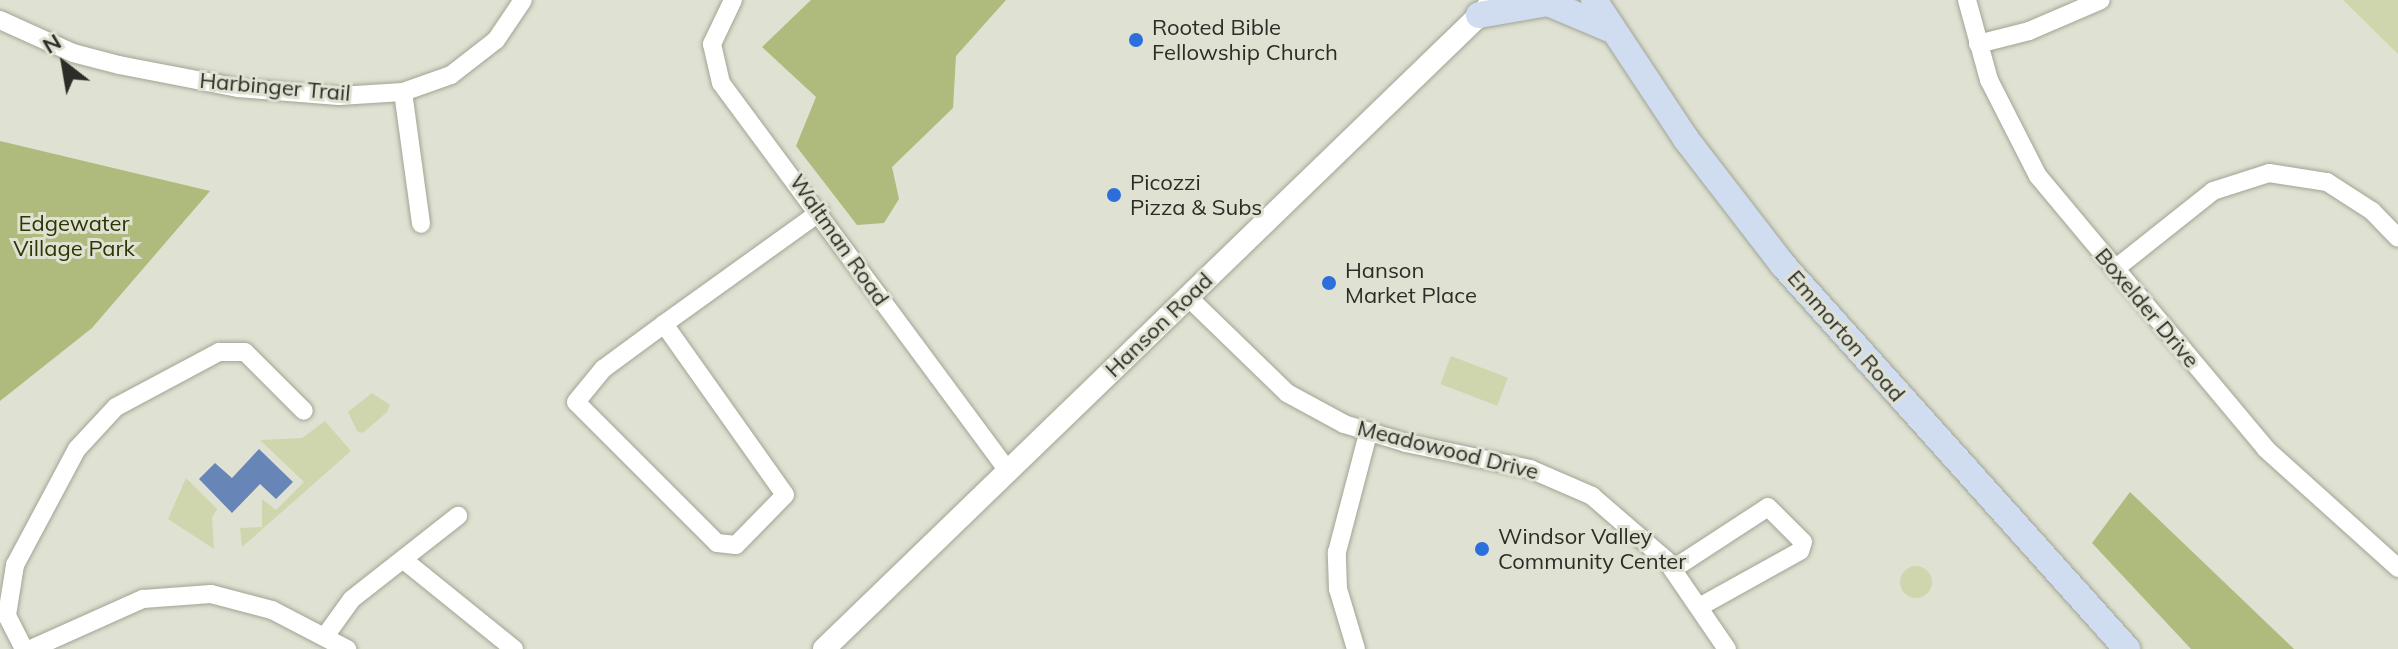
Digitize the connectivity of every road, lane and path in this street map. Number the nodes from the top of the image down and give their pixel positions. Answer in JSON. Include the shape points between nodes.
{"nodes":[{"id":1,"x":523,"y":0,"type":"edge"},
{"id":2,"x":733,"y":0,"type":"edge"},
{"id":3,"x":1967,"y":0,"type":"edge"},
{"id":4,"x":2101,"y":0,"type":"edge"},
{"id":5,"x":1596,"y":2,"type":"edge"},
{"id":6,"x":1487,"y":5,"type":"edge"},
{"id":7,"x":0,"y":20,"type":"edge"},
{"id":8,"x":1612,"y":30,"type":"junction"},
{"id":9,"x":1978,"y":44,"type":"junction"},
{"id":10,"x":403,"y":92,"type":"junction"},
{"id":11,"x":820,"y":212,"type":"junction"},
{"id":12,"x":421,"y":224,"type":"dead end"},
{"id":13,"x":2398,"y":238,"type":"edge"},
{"id":14,"x":2115,"y":269,"type":"junction"},
{"id":15,"x":1188,"y":297,"type":"junction"},
{"id":16,"x":664,"y":324,"type":"junction"},
{"id":17,"x":304,"y":411,"type":"dead end"},
{"id":18,"x":1368,"y":434,"type":"junction"},
{"id":19,"x":1008,"y":471,"type":"junction"},
{"id":20,"x":458,"y":516,"type":"dead end"},
{"id":21,"x":405,"y":561,"type":"junction"},
{"id":22,"x":2398,"y":568,"type":"edge"},
{"id":23,"x":1673,"y":569,"type":"junction"},
{"id":24,"x":1701,"y":606,"type":"junction"},
{"id":25,"x":326,"y":635,"type":"junction"},
{"id":26,"x":24,"y":649,"type":"edge"},
{"id":27,"x":31,"y":649,"type":"edge"},
{"id":28,"x":347,"y":649,"type":"edge"},
{"id":29,"x":514,"y":649,"type":"edge"},
{"id":30,"x":824,"y":649,"type":"edge"},
{"id":31,"x":1356,"y":649,"type":"edge"},
{"id":32,"x":1727,"y":649,"type":"edge"},
{"id":33,"x":2127,"y":649,"type":"edge"}],
"edges":[{"from":1,"to":10,"type":"street","name":"Harbinger Trail","via":[[496,40],[475,59],[440,80]]},
{"from":2,"to":11,"type":"street","name":"Waltman Road","via":[[712,44],[714,68]]},
{"from":3,"to":9,"type":"street","name":"Boxelder Drive"},
{"from":4,"to":9,"type":"street","via":[[2029,31]]},
{"from":5,"to":8,"type":"main road","name":"Emmorton Road"},
{"from":6,"to":8,"type":"main road","via":[[1548,3]]},
{"from":6,"to":15,"type":"street","name":"Hanson Road"},
{"from":7,"to":10,"type":"street","name":"Harbinger Trail","via":[[73,53],[172,77],[339,96]]},
{"from":8,"to":33,"type":"main road","name":"Emmorton Road","via":[[1702,161],[1783,265]]},
{"from":9,"to":14,"type":"street","name":"Boxelder Drive","via":[[2020,149]]},
{"from":10,"to":12,"type":"street"},
{"from":11,"to":16,"type":"street"},
{"from":11,"to":19,"type":"street","name":"Waltman Road"},
{"from":13,"to":14,"type":"street","via":[[2372,211],[2327,182],[2269,173],[2213,191]]},
{"from":14,"to":22,"type":"street","name":"Boxelder Drive","via":[[2266,449]]},
{"from":15,"to":18,"type":"street","name":"Meadowood Drive","via":[[1287,393]]},
{"from":15,"to":19,"type":"street","name":"Hanson Road"},
{"from":16,"to":16,"type":"street","via":[[603,369],[576,402],[717,543],[736,545],[785,495]]},
{"from":17,"to":26,"type":"street","via":[[245,352],[219,352],[116,407],[77,449],[15,565],[7,615]]},
{"from":18,"to":23,"type":"street","name":"Meadowood Drive","via":[[1562,480],[1611,508]]},
{"from":18,"to":31,"type":"street","via":[[1337,552],[1338,589]]},
{"from":19,"to":30,"type":"street","name":"Hanson Road"},
{"from":20,"to":21,"type":"street"},
{"from":21,"to":25,"type":"street","via":[[352,599]]},
{"from":21,"to":29,"type":"street"},
{"from":23,"to":24,"type":"street","name":"Meadowood Drive"},
{"from":23,"to":24,"type":"street","via":[[1768,507],[1803,542],[1800,551]]},
{"from":24,"to":32,"type":"street","name":"Meadowood Drive"},
{"from":25,"to":27,"type":"street","via":[[272,610],[211,594],[143,599]]},
{"from":25,"to":28,"type":"street"}]}
